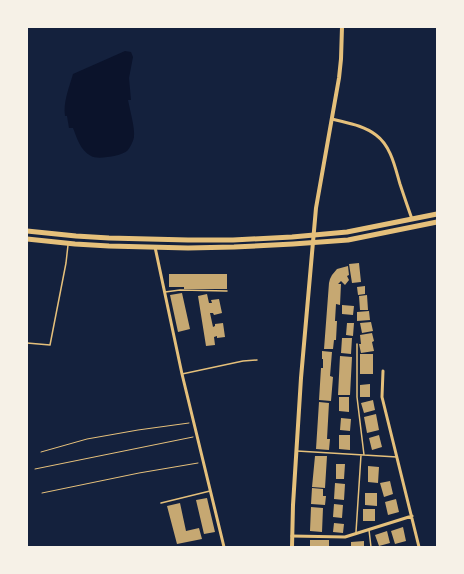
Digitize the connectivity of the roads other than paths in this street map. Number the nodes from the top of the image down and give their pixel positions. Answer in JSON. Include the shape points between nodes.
{"nodes":[{"id":1,"x":342,"y":27,"type":"edge"},
{"id":2,"x":332,"y":119,"type":"junction"},
{"id":3,"x":437,"y":214,"type":"edge"},
{"id":4,"x":412,"y":219,"type":"junction"},
{"id":5,"x":437,"y":222,"type":"edge"},
{"id":6,"x":27,"y":231,"type":"edge"},
{"id":7,"x":314,"y":235,"type":"junction"},
{"id":8,"x":27,"y":239,"type":"edge"},
{"id":9,"x":68,"y":243,"type":"junction"},
{"id":10,"x":313,"y":243,"type":"junction"},
{"id":11,"x":155,"y":247,"type":"junction"},
{"id":12,"x":227,"y":291,"type":"dead end"},
{"id":13,"x":164,"y":292,"type":"junction"},
{"id":14,"x":27,"y":343,"type":"edge"},
{"id":15,"x":357,"y":344,"type":"dead end"},
{"id":16,"x":257,"y":360,"type":"dead end"},
{"id":17,"x":383,"y":371,"type":"dead end"},
{"id":18,"x":182,"y":374,"type":"junction"},
{"id":19,"x":297,"y":451,"type":"junction"},
{"id":20,"x":361,"y":455,"type":"junction"},
{"id":21,"x":364,"y":455,"type":"junction"},
{"id":22,"x":397,"y":457,"type":"junction"},
{"id":23,"x":211,"y":490,"type":"junction"},
{"id":24,"x":161,"y":503,"type":"dead end"},
{"id":25,"x":412,"y":516,"type":"junction"},
{"id":26,"x":369,"y":530,"type":"junction"},
{"id":27,"x":356,"y":534,"type":"junction"},
{"id":28,"x":292,"y":536,"type":"junction"},
{"id":29,"x":224,"y":547,"type":"edge"},
{"id":30,"x":292,"y":547,"type":"edge"},
{"id":31,"x":371,"y":547,"type":"edge"},
{"id":32,"x":419,"y":547,"type":"edge"}],
"edges":[{"from":1,"to":2,"type":"street","via":[[339,78]]},
{"from":2,"to":4,"type":"street","via":[[359,126],[382,141],[390,152]]},
{"from":2,"to":7,"type":"street","via":[[316,208]]},
{"from":3,"to":4,"type":"highway"},
{"from":4,"to":7,"type":"highway","via":[[347,232]]},
{"from":5,"to":10,"type":"highway","via":[[348,240]]},
{"from":6,"to":7,"type":"highway","via":[[143,239],[234,240]]},
{"from":7,"to":10,"type":"street"},
{"from":8,"to":9,"type":"highway"},
{"from":9,"to":11,"type":"highway"},
{"from":9,"to":14,"type":"lane","via":[[50,345]]},
{"from":10,"to":11,"type":"highway"},
{"from":10,"to":19,"type":"street"},
{"from":11,"to":13,"type":"street"},
{"from":12,"to":13,"type":"lane"},
{"from":13,"to":18,"type":"street"},
{"from":15,"to":21,"type":"lane","via":[[357,397]]},
{"from":16,"to":18,"type":"lane"},
{"from":17,"to":22,"type":"street","via":[[382,397]]},
{"from":18,"to":23,"type":"street"},
{"from":19,"to":20,"type":"lane"},
{"from":19,"to":28,"type":"street"},
{"from":20,"to":21,"type":"lane"},
{"from":20,"to":27,"type":"lane"},
{"from":21,"to":22,"type":"lane"},
{"from":22,"to":25,"type":"street"},
{"from":23,"to":24,"type":"lane"},
{"from":23,"to":29,"type":"street"},
{"from":25,"to":26,"type":"street"},
{"from":25,"to":32,"type":"street"},
{"from":26,"to":27,"type":"street"},
{"from":26,"to":31,"type":"lane"},
{"from":27,"to":28,"type":"street","via":[[346,537]]},
{"from":28,"to":30,"type":"street"}]}
